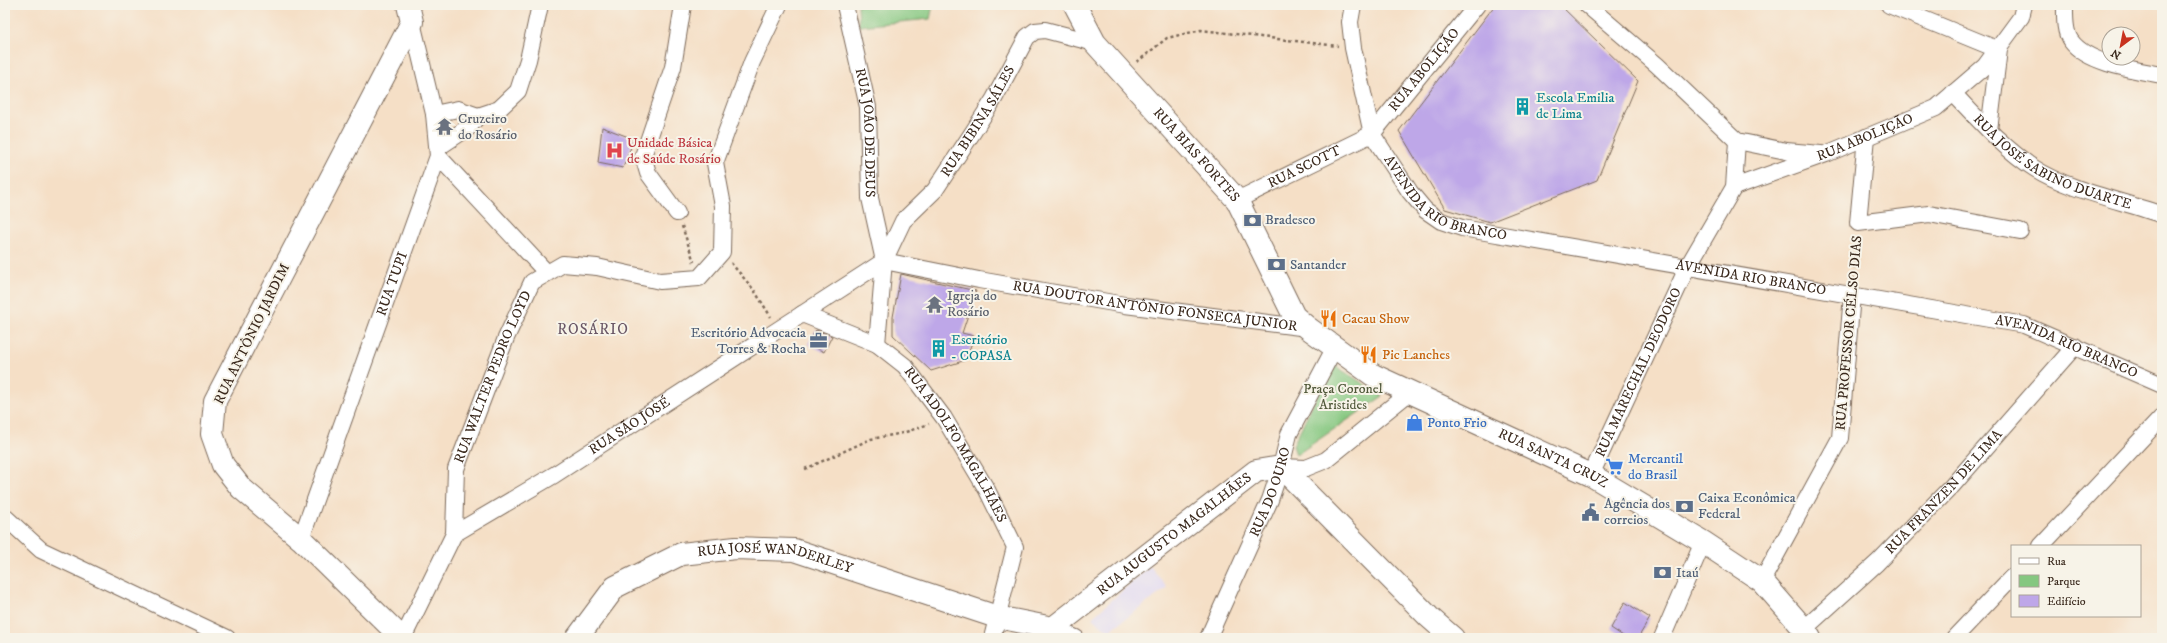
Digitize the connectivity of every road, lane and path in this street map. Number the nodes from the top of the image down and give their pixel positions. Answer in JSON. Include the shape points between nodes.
{"nodes":[{"id":1,"x":540,"y":5,"type":"edge"},
{"id":2,"x":683,"y":5,"type":"edge"},
{"id":3,"x":779,"y":5,"type":"edge"},
{"id":4,"x":845,"y":5,"type":"edge"},
{"id":5,"x":1076,"y":5,"type":"edge"},
{"id":6,"x":1354,"y":5,"type":"edge"},
{"id":7,"x":1477,"y":5,"type":"edge"},
{"id":8,"x":1587,"y":5,"type":"edge"},
{"id":9,"x":1889,"y":5,"type":"edge"},
{"id":10,"x":2024,"y":5,"type":"edge"},
{"id":11,"x":2065,"y":5,"type":"edge"},
{"id":12,"x":410,"y":14,"type":"edge"},
{"id":13,"x":1095,"y":44,"type":"junction"},
{"id":14,"x":1353,"y":48,"type":"junction"},
{"id":15,"x":1999,"y":50,"type":"junction"},
{"id":16,"x":1122,"y":74,"type":"junction"},
{"id":17,"x":2162,"y":76,"type":"edge"},
{"id":18,"x":1953,"y":94,"type":"junction"},
{"id":19,"x":434,"y":114,"type":"junction"},
{"id":20,"x":478,"y":116,"type":"junction"},
{"id":21,"x":1989,"y":130,"type":"junction"},
{"id":22,"x":1372,"y":134,"type":"junction"},
{"id":23,"x":1866,"y":137,"type":"junction"},
{"id":24,"x":1737,"y":141,"type":"junction"},
{"id":25,"x":438,"y":152,"type":"junction"},
{"id":26,"x":1826,"y":154,"type":"junction"},
{"id":27,"x":1734,"y":187,"type":"junction"},
{"id":28,"x":1237,"y":200,"type":"junction"},
{"id":29,"x":677,"y":213,"type":"joint"},
{"id":30,"x":2162,"y":215,"type":"edge"},
{"id":31,"x":1858,"y":223,"type":"junction"},
{"id":32,"x":2020,"y":231,"type":"dead end"},
{"id":33,"x":722,"y":252,"type":"junction"},
{"id":34,"x":884,"y":261,"type":"junction"},
{"id":35,"x":1688,"y":266,"type":"junction"},
{"id":36,"x":547,"y":273,"type":"junction"},
{"id":37,"x":699,"y":278,"type":"junction"},
{"id":38,"x":1852,"y":295,"type":"junction"},
{"id":39,"x":802,"y":314,"type":"junction"},
{"id":40,"x":1308,"y":328,"type":"junction"},
{"id":41,"x":779,"y":329,"type":"junction"},
{"id":42,"x":877,"y":344,"type":"junction"},
{"id":43,"x":2075,"y":346,"type":"junction"},
{"id":44,"x":1335,"y":347,"type":"junction"},
{"id":45,"x":2162,"y":385,"type":"edge"},
{"id":46,"x":1410,"y":392,"type":"junction"},
{"id":47,"x":2162,"y":417,"type":"edge"},
{"id":48,"x":944,"y":418,"type":"junction"},
{"id":49,"x":1281,"y":467,"type":"junction"},
{"id":50,"x":805,"y":470,"type":"dead end"},
{"id":51,"x":1591,"y":475,"type":"junction"},
{"id":52,"x":5,"y":517,"type":"edge"},
{"id":53,"x":304,"y":530,"type":"junction"},
{"id":54,"x":454,"y":534,"type":"junction"},
{"id":55,"x":1703,"y":542,"type":"junction"},
{"id":56,"x":2042,"y":545,"type":"edge"},
{"id":57,"x":2011,"y":577,"type":"edge"},
{"id":58,"x":1762,"y":581,"type":"junction"},
{"id":59,"x":997,"y":617,"type":"junction"},
{"id":60,"x":1053,"y":628,"type":"junction"},
{"id":61,"x":406,"y":632,"type":"edge"},
{"id":62,"x":1807,"y":634,"type":"edge"},
{"id":63,"x":227,"y":638,"type":"edge"},
{"id":64,"x":577,"y":638,"type":"edge"},
{"id":65,"x":992,"y":638,"type":"edge"},
{"id":66,"x":1076,"y":638,"type":"edge"},
{"id":67,"x":1208,"y":638,"type":"edge"},
{"id":68,"x":1453,"y":638,"type":"edge"},
{"id":69,"x":1662,"y":638,"type":"edge"},
{"id":70,"x":1954,"y":638,"type":"edge"}],
"edges":[{"from":1,"to":20,"type":"street","via":[[528,60],[518,91],[499,109]]},
{"from":2,"to":29,"type":"street","via":[[673,67],[643,156],[648,172]]},
{"from":3,"to":33,"type":"street","via":[[752,62],[715,163],[723,206]]},
{"from":4,"to":34,"type":"street","name":"RUA JOÃO DE DEUS","via":[[868,107],[870,198]]},
{"from":5,"to":13,"type":"street","name":"RUA BIAS FORTES"},
{"from":6,"to":14,"type":"street","via":[[1350,22]]},
{"from":7,"to":22,"type":"street","name":"RUA ABOLIÇÃO"},
{"from":8,"to":24,"type":"street","via":[[1657,65]]},
{"from":9,"to":15,"type":"street"},
{"from":10,"to":15,"type":"street","name":"RUA ABOLIÇÃO","via":[[2021,16]]},
{"from":11,"to":17,"type":"street","via":[[2070,40],[2082,52],[2114,66]]},
{"from":12,"to":19,"type":"street","name":"RUA TUPI"},
{"from":12,"to":53,"type":"street","name":"RUA ANTÔNIO JARDIM","via":[[215,401],[212,434],[223,465],[241,488]]},
{"from":13,"to":16,"type":"street","name":"RUA BIAS FORTES"},
{"from":13,"to":34,"type":"street","name":"RUA BIBINA SÁLES","via":[[1045,30],[1035,31],[1027,37],[974,132],[935,190],[904,221]]},
{"from":14,"to":16,"type":"path","via":[[1201,30],[1167,38]]},
{"from":14,"to":22,"type":"street"},
{"from":15,"to":18,"type":"street","name":"RUA ABOLIÇÃO","via":[[1986,66]]},
{"from":15,"to":21,"type":"street"},
{"from":16,"to":28,"type":"street","name":"RUA BIAS FORTES"},
{"from":18,"to":21,"type":"street","name":"RUA JOSÉ SABINO DUARTE"},
{"from":18,"to":23,"type":"street","name":"RUA ABOLIÇÃO","via":[[1936,108]]},
{"from":19,"to":20,"type":"street","via":[[458,109]]},
{"from":19,"to":25,"type":"street","name":"RUA TUPI"},
{"from":20,"to":25,"type":"street","via":[[469,127]]},
{"from":21,"to":30,"type":"street","name":"RUA JOSÉ SABINO DUARTE","via":[[2033,168],[2062,183]]},
{"from":22,"to":28,"type":"street","name":"RUA SCOTT"},
{"from":22,"to":35,"type":"street","name":"AVENIDA RIO BRANCO","via":[[1424,210],[1441,221],[1462,228]]},
{"from":23,"to":26,"type":"street","name":"RUA ABOLIÇÃO"},
{"from":23,"to":31,"type":"street","name":"RUA PROFESSOR CÉLSO DIAS"},
{"from":24,"to":26,"type":"street","name":"RUA ABOLIÇÃO","via":[[1786,151]]},
{"from":24,"to":27,"type":"street","name":"RUA MARECHAL DEODORO"},
{"from":25,"to":36,"type":"street"},
{"from":25,"to":53,"type":"street","name":"RUA TUPI"},
{"from":26,"to":27,"type":"street"},
{"from":27,"to":35,"type":"street","name":"RUA MARECHAL DEODORO"},
{"from":28,"to":40,"type":"street","name":"RUA BIAS FORTES","via":[[1294,316]]},
{"from":29,"to":37,"type":"path"},
{"from":31,"to":32,"type":"street","via":[[1929,214]]},
{"from":31,"to":38,"type":"path","name":"RUA PROFESSOR CÉLSO DIAS"},
{"from":33,"to":37,"type":"street"},
{"from":33,"to":41,"type":"path","via":[[754,290]]},
{"from":34,"to":39,"type":"street","name":"RUA SÃO JOSÉ"},
{"from":34,"to":40,"type":"street","name":"RUA DOUTOR ANTÔNIO FONSECA JUNIOR","via":[[1125,304]]},
{"from":34,"to":42,"type":"street"},
{"from":35,"to":38,"type":"street","name":"AVENIDA RIO BRANCO"},
{"from":35,"to":51,"type":"street","name":"RUA MARECHAL DEODORO"},
{"from":36,"to":37,"type":"street","name":"RUA WALTER PEDRO LOYD","via":[[564,264],[597,267],[660,281]]},
{"from":36,"to":54,"type":"street","name":"RUA WALTER PEDRO LOYD","via":[[532,282],[506,338],[456,469]]},
{"from":38,"to":43,"type":"street","name":"AVENIDA RIO BRANCO","via":[[2024,325]]},
{"from":38,"to":58,"type":"street","name":"RUA PROFESSOR CÉLSO DIAS","via":[[1840,438]]},
{"from":39,"to":41,"type":"street","name":"RUA SÃO JOSÉ"},
{"from":39,"to":42,"type":"street","name":"RUA ADOLFO MAGALHÃES"},
{"from":40,"to":44,"type":"street","name":"RUA BIAS FORTES"},
{"from":41,"to":54,"type":"street","name":"RUA SÃO JOSÉ","via":[[554,475]]},
{"from":42,"to":48,"type":"street","name":"RUA ADOLFO MAGALHÃES","via":[[905,366]]},
{"from":43,"to":45,"type":"street","name":"AVENIDA RIO BRANCO"},
{"from":43,"to":62,"type":"street","name":"RUA FRANZEN DE LIMA","via":[[1952,486]]},
{"from":44,"to":46,"type":"street","name":"RUA SANTA CRUZ","via":[[1373,375]]},
{"from":44,"to":49,"type":"street","name":"RUA DO OURO","via":[[1289,434]]},
{"from":46,"to":49,"type":"street","name":"RUA AUGUSTO MAGALHÃES","via":[[1326,460],[1306,468]]},
{"from":46,"to":51,"type":"street","name":"RUA SANTA CRUZ"},
{"from":47,"to":56,"type":"street"},
{"from":48,"to":50,"type":"path","via":[[903,433],[871,440]]},
{"from":48,"to":59,"type":"street","name":"RUA ADOLFO MAGALHÃES","via":[[987,490],[1015,547]]},
{"from":49,"to":60,"type":"street","name":"RUA AUGUSTO MAGALHÃES","via":[[1256,472]]},
{"from":49,"to":67,"type":"street","name":"RUA DO OURO","via":[[1270,500]]},
{"from":49,"to":68,"type":"street","via":[[1429,617]]},
{"from":51,"to":55,"type":"street","name":"RUA SANTA CRUZ"},
{"from":52,"to":63,"type":"street","via":[[41,550]]},
{"from":53,"to":61,"type":"street","name":"RUA ANTÔNIO JARDIM"},
{"from":54,"to":61,"type":"street"},
{"from":55,"to":58,"type":"street","name":"RUA SANTA CRUZ"},
{"from":55,"to":69,"type":"street"},
{"from":57,"to":70,"type":"street"},
{"from":58,"to":62,"type":"street","name":"RUA SANTA CRUZ"},
{"from":59,"to":60,"type":"street"},
{"from":59,"to":64,"type":"street","name":"RUA JOSÉ WANDERLEY","via":[[794,550],[736,548],[681,554],[616,587]]},
{"from":59,"to":65,"type":"street","name":"RUA ADOLFO MAGALHÃES"},
{"from":60,"to":66,"type":"street"}]}
